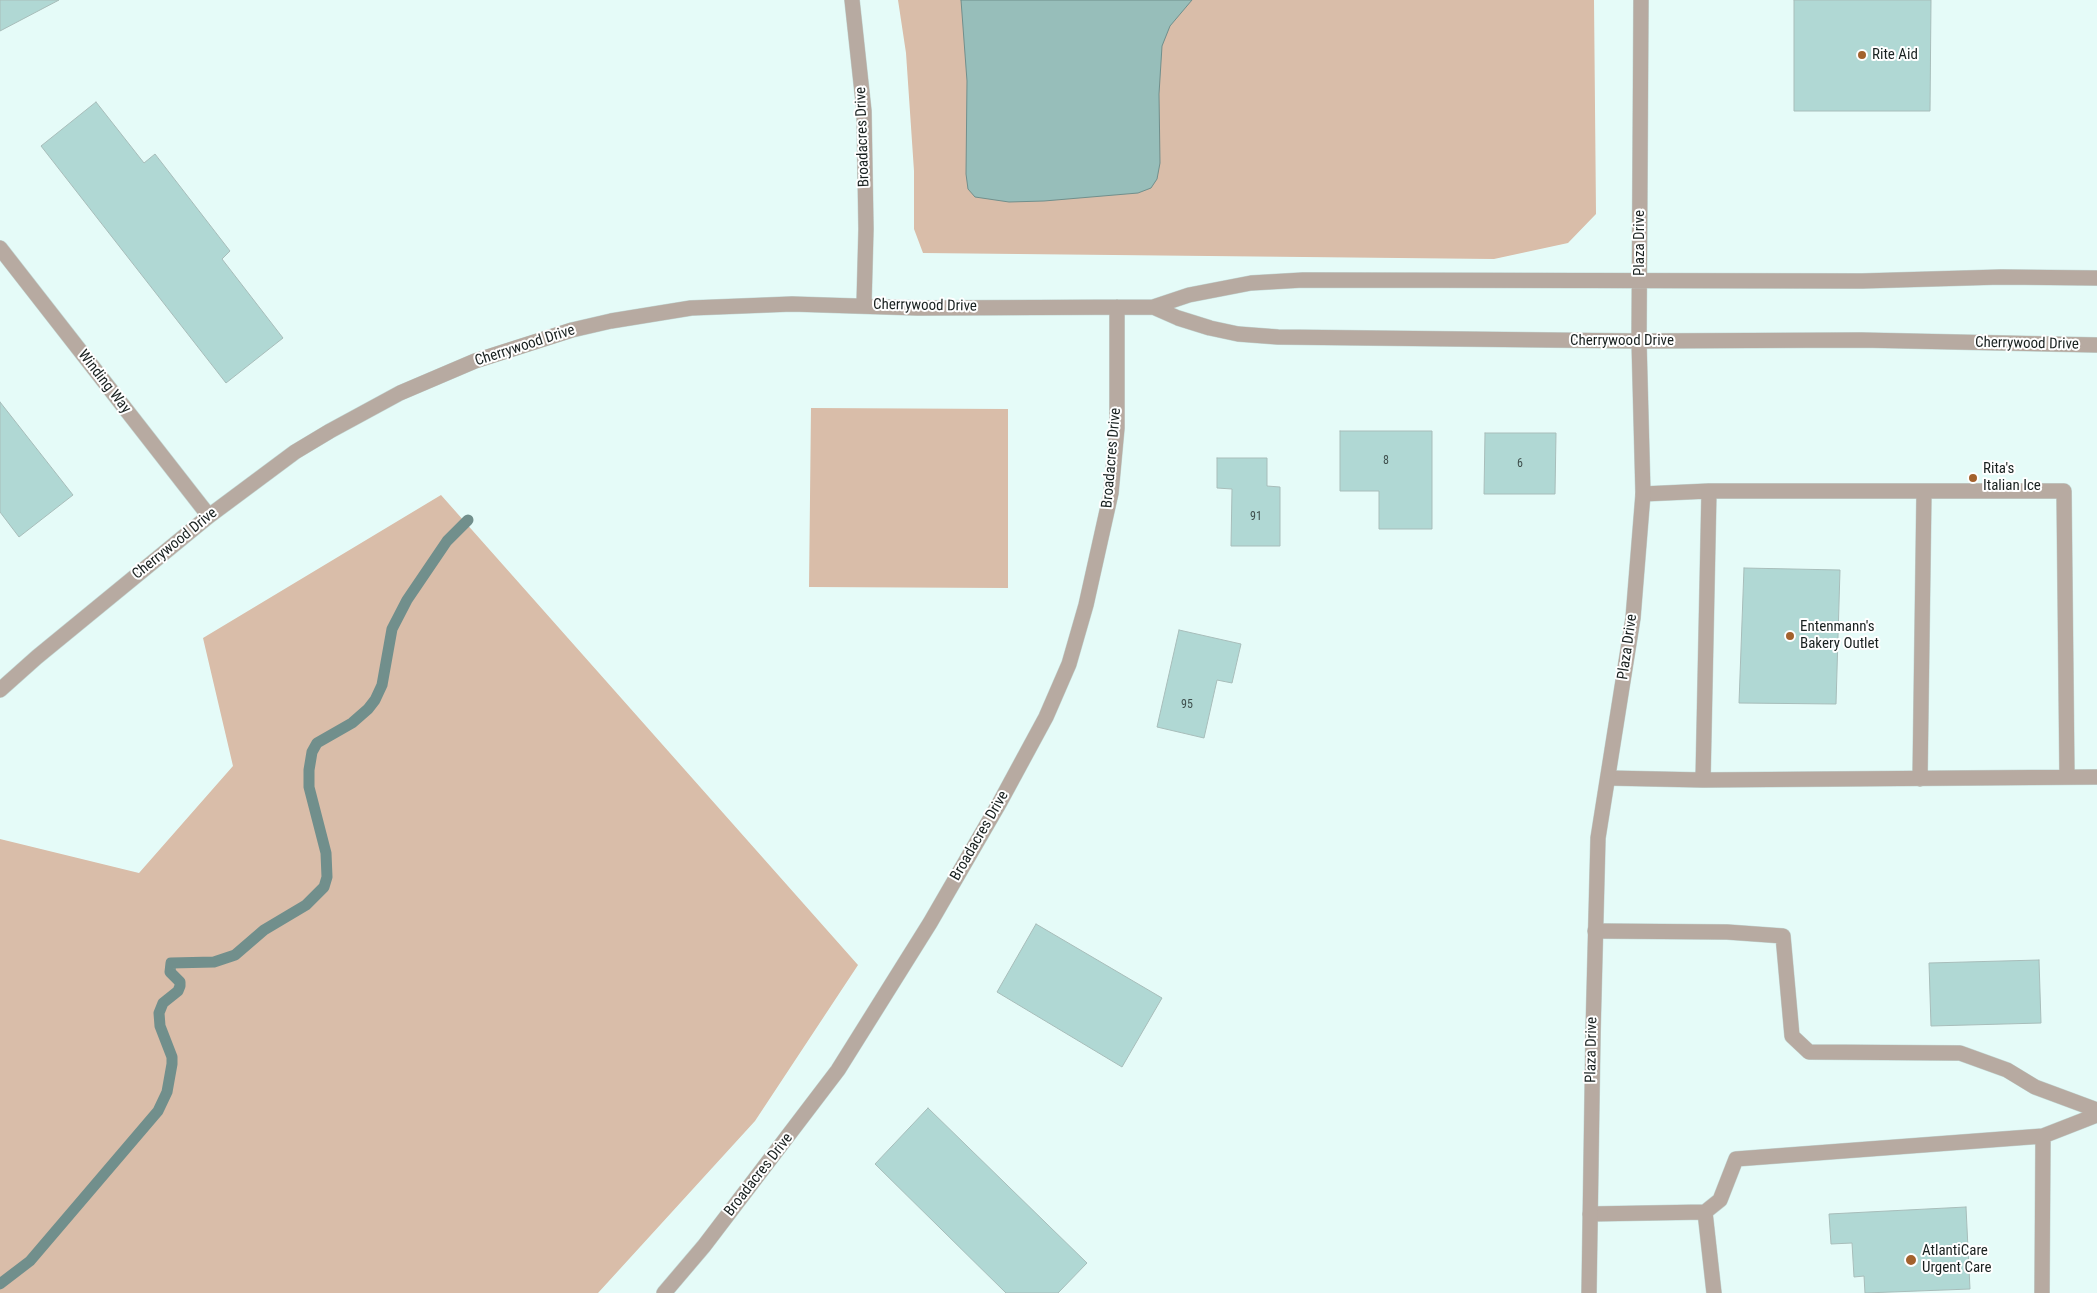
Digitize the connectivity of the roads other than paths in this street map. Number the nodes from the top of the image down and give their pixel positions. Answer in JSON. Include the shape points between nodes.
{"nodes":[{"id":1,"x":852,"y":0,"type":"edge"},
{"id":2,"x":1641,"y":0,"type":"edge"},
{"id":3,"x":0,"y":248,"type":"edge"},
{"id":4,"x":2097,"y":278,"type":"edge"},
{"id":5,"x":1640,"y":281,"type":"junction"},
{"id":6,"x":864,"y":304,"type":"junction"},
{"id":7,"x":1117,"y":307,"type":"junction"},
{"id":8,"x":1153,"y":307,"type":"junction"},
{"id":9,"x":1639,"y":341,"type":"junction"},
{"id":10,"x":2097,"y":346,"type":"edge"},
{"id":11,"x":1709,"y":491,"type":"junction"},
{"id":12,"x":1924,"y":491,"type":"junction"},
{"id":13,"x":1643,"y":494,"type":"junction"},
{"id":14,"x":209,"y":516,"type":"junction"},
{"id":15,"x":0,"y":690,"type":"edge"},
{"id":16,"x":2067,"y":777,"type":"junction"},
{"id":17,"x":2097,"y":777,"type":"edge"},
{"id":18,"x":1608,"y":778,"type":"junction"},
{"id":19,"x":1920,"y":779,"type":"junction"},
{"id":20,"x":1703,"y":780,"type":"junction"},
{"id":21,"x":1596,"y":931,"type":"junction"},
{"id":22,"x":2097,"y":1110,"type":"edge"},
{"id":23,"x":2097,"y":1115,"type":"edge"},
{"id":24,"x":2043,"y":1136,"type":"junction"},
{"id":25,"x":1705,"y":1212,"type":"junction"},
{"id":26,"x":1590,"y":1214,"type":"junction"},
{"id":27,"x":664,"y":1293,"type":"edge"},
{"id":28,"x":1589,"y":1293,"type":"edge"},
{"id":29,"x":1714,"y":1293,"type":"edge"},
{"id":30,"x":2042,"y":1293,"type":"edge"}],
"edges":[{"from":1,"to":6,"type":"street","name":"Broadacres Drive","via":[[864,111]]},
{"from":2,"to":5,"type":"street","name":"Plaza Drive"},
{"from":3,"to":14,"type":"street","name":"Winding Way"},
{"from":4,"to":5,"type":"street","name":"Cherrywood Drive"},
{"from":5,"to":8,"type":"street","name":"Cherrywood Drive","via":[[1303,280],[1234,286],[1189,295]]},
{"from":5,"to":9,"type":"street","name":"Plaza Drive"},
{"from":6,"to":7,"type":"street","name":"Cherrywood Drive","via":[[918,308]]},
{"from":6,"to":14,"type":"street","name":"Cherrywood Drive","via":[[691,308],[611,321],[520,346],[475,361],[363,411],[295,452]]},
{"from":7,"to":8,"type":"street","name":"Cherrywood Drive"},
{"from":7,"to":27,"type":"street","name":"Broadacres Drive","via":[[1117,428],[1112,493],[1086,604],[1068,664],[1046,717],[934,915],[838,1070],[704,1246]]},
{"from":8,"to":9,"type":"street","name":"Cherrywood Drive","via":[[1210,328],[1278,337]]},
{"from":9,"to":10,"type":"street","name":"Cherrywood Drive","via":[[1852,340]]},
{"from":9,"to":13,"type":"street","name":"Plaza Drive"},
{"from":11,"to":12,"type":"street"},
{"from":11,"to":13,"type":"street"},
{"from":11,"to":20,"type":"street"},
{"from":12,"to":16,"type":"street","via":[[2064,491]]},
{"from":12,"to":19,"type":"street"},
{"from":13,"to":18,"type":"street","name":"Plaza Drive","via":[[1633,618]]},
{"from":14,"to":15,"type":"street","name":"Cherrywood Drive"},
{"from":16,"to":17,"type":"street"},
{"from":16,"to":19,"type":"street"},
{"from":18,"to":20,"type":"street"},
{"from":18,"to":21,"type":"street","name":"Plaza Drive","via":[[1598,838]]},
{"from":19,"to":20,"type":"street"},
{"from":21,"to":22,"type":"street","via":[[1727,932],[1783,936],[1792,1036],[1809,1052],[1960,1053],[2007,1070],[2035,1087]]},
{"from":21,"to":26,"type":"street","name":"Plaza Drive"},
{"from":23,"to":24,"type":"street"},
{"from":24,"to":25,"type":"street","via":[[1736,1159],[1720,1200]]},
{"from":24,"to":30,"type":"street"},
{"from":25,"to":26,"type":"street"},
{"from":25,"to":29,"type":"street"},
{"from":26,"to":28,"type":"street","name":"Plaza Drive"}]}
